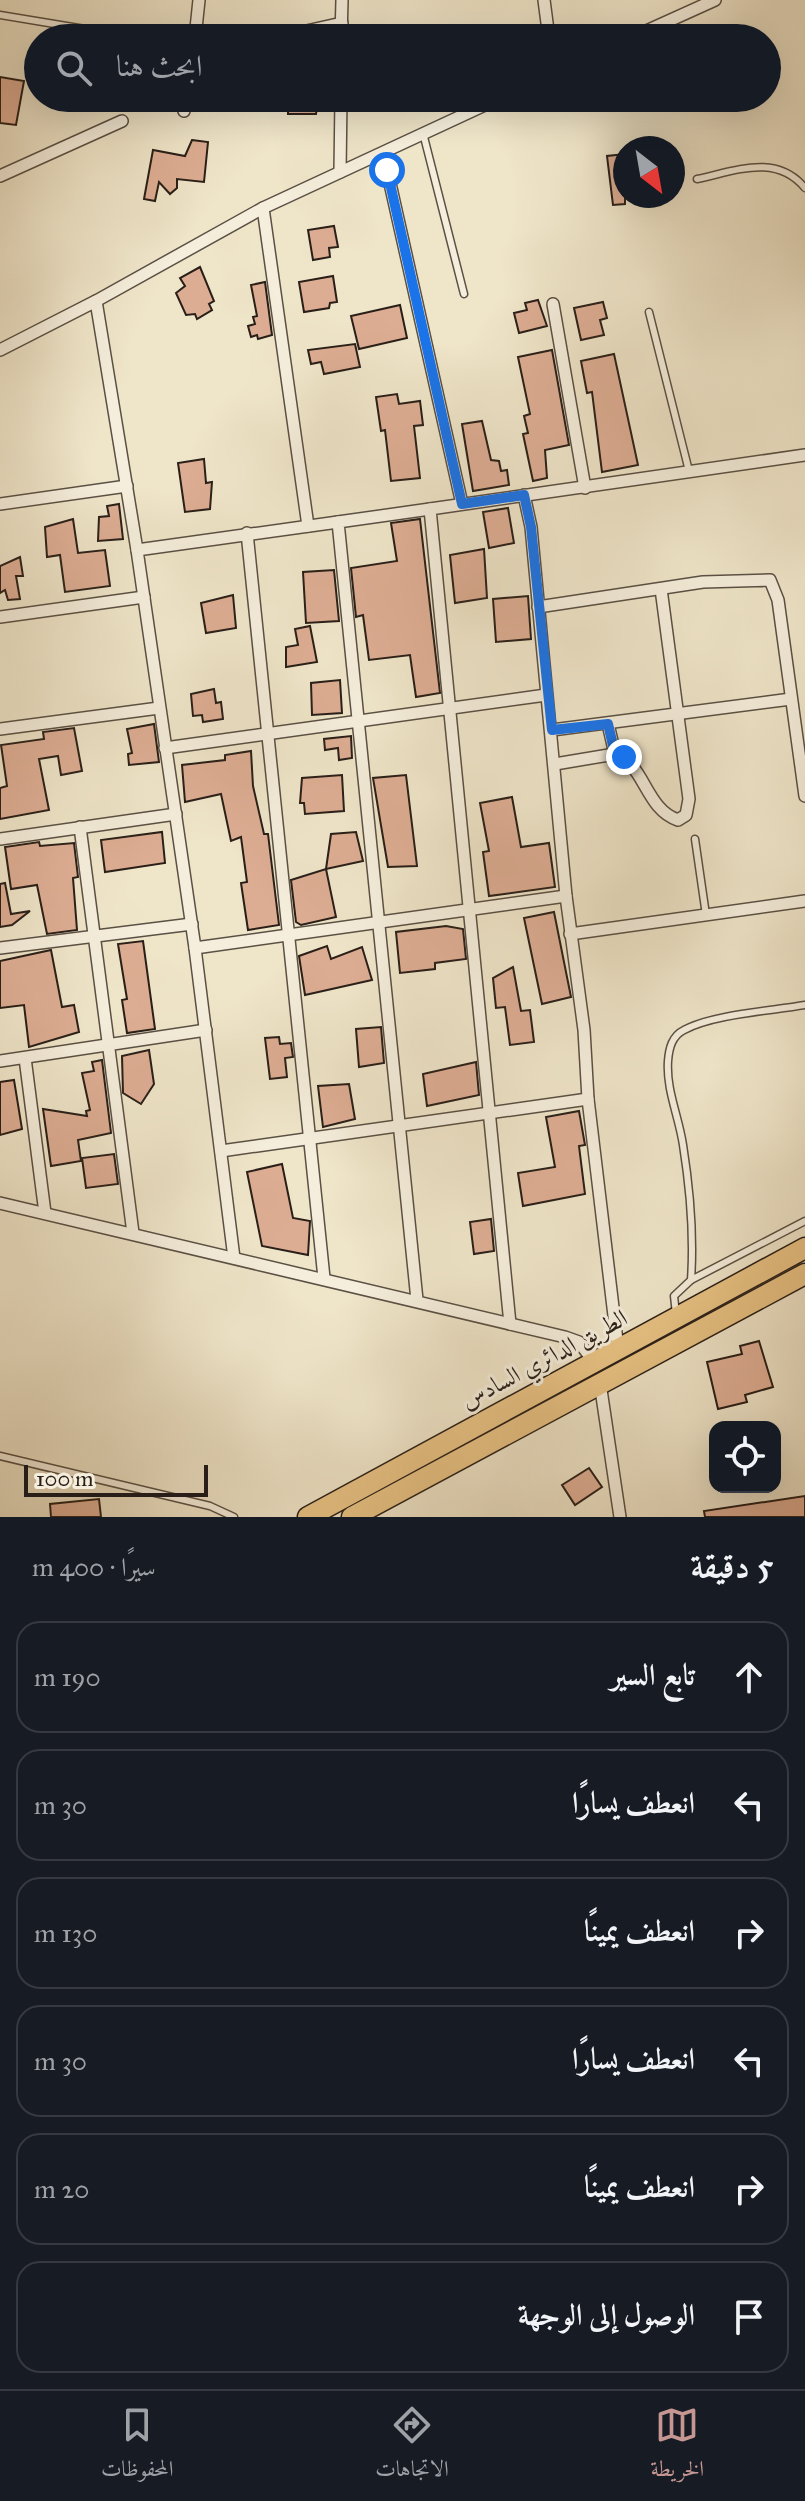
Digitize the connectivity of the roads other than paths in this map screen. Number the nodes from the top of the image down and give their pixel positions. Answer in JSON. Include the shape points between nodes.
{"nodes":[{"id":1,"x":199,"y":0,"type":"edge"},
{"id":2,"x":342,"y":0,"type":"edge"},
{"id":3,"x":544,"y":0,"type":"edge"},
{"id":4,"x":715,"y":0,"type":"edge"},
{"id":5,"x":0,"y":15,"type":"edge"},
{"id":6,"x":342,"y":23,"type":"joint"},
{"id":7,"x":55,"y":24,"type":"edge"},
{"id":8,"x":196,"y":24,"type":"edge"},
{"id":9,"x":338,"y":24,"type":"edge"},
{"id":10,"x":547,"y":24,"type":"edge"},
{"id":11,"x":662,"y":24,"type":"edge"},
{"id":12,"x":341,"y":112,"type":"edge"},
{"id":13,"x":469,"y":112,"type":"edge"},
{"id":14,"x":122,"y":121,"type":"dead end"},
{"id":15,"x":423,"y":133,"type":"junction"},
{"id":16,"x":387,"y":170,"type":"dead end"},
{"id":17,"x":340,"y":172,"type":"junction"},
{"id":18,"x":0,"y":176,"type":"edge"},
{"id":19,"x":697,"y":179,"type":"dead end"},
{"id":20,"x":805,"y":188,"type":"edge"},
{"id":21,"x":263,"y":208,"type":"junction"},
{"id":22,"x":464,"y":294,"type":"dead end"},
{"id":23,"x":96,"y":301,"type":"junction"},
{"id":24,"x":553,"y":304,"type":"dead end"},
{"id":25,"x":649,"y":312,"type":"dead end"},
{"id":26,"x":0,"y":350,"type":"edge"},
{"id":27,"x":805,"y":455,"type":"edge"},
{"id":28,"x":689,"y":471,"type":"junction"},
{"id":29,"x":127,"y":486,"type":"junction"},
{"id":30,"x":585,"y":488,"type":"junction"},
{"id":31,"x":524,"y":495,"type":"junction"},
{"id":32,"x":0,"y":504,"type":"edge"},
{"id":33,"x":462,"y":504,"type":"junction"},
{"id":34,"x":430,"y":509,"type":"junction"},
{"id":35,"x":338,"y":522,"type":"junction"},
{"id":36,"x":308,"y":526,"type":"junction"},
{"id":37,"x":247,"y":533,"type":"junction"},
{"id":38,"x":137,"y":550,"type":"junction"},
{"id":39,"x":661,"y":589,"type":"junction"},
{"id":40,"x":144,"y":597,"type":"junction"},
{"id":41,"x":538,"y":607,"type":"junction"},
{"id":42,"x":0,"y":617,"type":"edge"},
{"id":43,"x":546,"y":695,"type":"junction"},
{"id":44,"x":791,"y":699,"type":"junction"},
{"id":45,"x":450,"y":707,"type":"junction"},
{"id":46,"x":159,"y":708,"type":"junction"},
{"id":47,"x":679,"y":715,"type":"junction"},
{"id":48,"x":356,"y":721,"type":"junction"},
{"id":49,"x":608,"y":724,"type":"junction"},
{"id":50,"x":0,"y":729,"type":"edge"},
{"id":51,"x":552,"y":730,"type":"junction"},
{"id":52,"x":267,"y":733,"type":"junction"},
{"id":53,"x":165,"y":748,"type":"junction"},
{"id":54,"x":615,"y":754,"type":"junction"},
{"id":55,"x":555,"y":764,"type":"junction"},
{"id":56,"x":805,"y":796,"type":"edge"},
{"id":57,"x":176,"y":814,"type":"junction"},
{"id":58,"x":80,"y":827,"type":"junction"},
{"id":59,"x":0,"y":839,"type":"edge"},
{"id":60,"x":695,"y":839,"type":"dead end"},
{"id":61,"x":566,"y":896,"type":"junction"},
{"id":62,"x":805,"y":901,"type":"edge"},
{"id":63,"x":468,"y":909,"type":"junction"},
{"id":64,"x":706,"y":915,"type":"junction"},
{"id":65,"x":377,"y":923,"type":"junction"},
{"id":66,"x":192,"y":924,"type":"junction"},
{"id":67,"x":570,"y":934,"type":"junction"},
{"id":68,"x":94,"y":935,"type":"junction"},
{"id":69,"x":286,"y":936,"type":"junction"},
{"id":70,"x":0,"y":948,"type":"edge"},
{"id":71,"x":195,"y":948,"type":"junction"},
{"id":72,"x":805,"y":1005,"type":"edge"},
{"id":73,"x":206,"y":1030,"type":"junction"},
{"id":74,"x":109,"y":1046,"type":"junction"},
{"id":75,"x":25,"y":1058,"type":"junction"},
{"id":76,"x":0,"y":1061,"type":"edge"},
{"id":77,"x":588,"y":1099,"type":"junction"},
{"id":78,"x":491,"y":1114,"type":"junction"},
{"id":79,"x":399,"y":1125,"type":"junction"},
{"id":80,"x":307,"y":1139,"type":"junction"},
{"id":81,"x":221,"y":1151,"type":"junction"},
{"id":82,"x":0,"y":1203,"type":"edge"},
{"id":83,"x":45,"y":1213,"type":"junction"},
{"id":84,"x":805,"y":1221,"type":"edge"},
{"id":85,"x":133,"y":1233,"type":"junction"},
{"id":86,"x":805,"y":1248,"type":"edge"},
{"id":87,"x":234,"y":1258,"type":"junction"},
{"id":88,"x":805,"y":1274,"type":"edge"},
{"id":89,"x":324,"y":1278,"type":"junction"},
{"id":90,"x":691,"y":1280,"type":"junction"},
{"id":91,"x":417,"y":1300,"type":"junction"},
{"id":92,"x":677,"y":1318,"type":"junction"},
{"id":93,"x":510,"y":1324,"type":"junction"},
{"id":94,"x":618,"y":1349,"type":"junction"},
{"id":95,"x":594,"y":1362,"type":"junction"},
{"id":96,"x":600,"y":1383,"type":"junction"},
{"id":97,"x":0,"y":1456,"type":"edge"},
{"id":98,"x":234,"y":1517,"type":"edge"},
{"id":99,"x":308,"y":1517,"type":"edge"},
{"id":100,"x":352,"y":1517,"type":"edge"},
{"id":101,"x":620,"y":1517,"type":"edge"}],
"edges":[{"from":1,"to":8,"type":"street"},
{"from":2,"to":6,"type":"street"},
{"from":3,"to":10,"type":"street"},
{"from":4,"to":11,"type":"street"},
{"from":5,"to":7,"type":"lane"},
{"from":6,"to":9,"type":"street"},
{"from":12,"to":17,"type":"street"},
{"from":13,"to":15,"type":"street"},
{"from":14,"to":18,"type":"street"},
{"from":15,"to":17,"type":"street"},
{"from":15,"to":22,"type":"lane"},
{"from":16,"to":33,"type":"street"},
{"from":17,"to":21,"type":"street"},
{"from":19,"to":20,"type":"lane","via":[[779,167],[793,173]]},
{"from":21,"to":23,"type":"street"},
{"from":21,"to":36,"type":"street"},
{"from":23,"to":26,"type":"street"},
{"from":23,"to":29,"type":"street"},
{"from":24,"to":30,"type":"street"},
{"from":25,"to":28,"type":"lane"},
{"from":27,"to":28,"type":"street"},
{"from":28,"to":30,"type":"street"},
{"from":29,"to":32,"type":"street"},
{"from":29,"to":38,"type":"street"},
{"from":30,"to":31,"type":"street"},
{"from":31,"to":33,"type":"street"},
{"from":31,"to":41,"type":"street"},
{"from":33,"to":34,"type":"street"},
{"from":34,"to":35,"type":"street"},
{"from":34,"to":45,"type":"street"},
{"from":35,"to":36,"type":"street"},
{"from":35,"to":48,"type":"street"},
{"from":36,"to":37,"type":"street"},
{"from":37,"to":38,"type":"street"},
{"from":37,"to":52,"type":"street"},
{"from":38,"to":40,"type":"street"},
{"from":39,"to":41,"type":"street"},
{"from":39,"to":44,"type":"street","via":[[770,580],[778,600]]},
{"from":39,"to":47,"type":"street"},
{"from":40,"to":42,"type":"street"},
{"from":40,"to":46,"type":"street"},
{"from":41,"to":43,"type":"street"},
{"from":43,"to":45,"type":"street"},
{"from":43,"to":51,"type":"street"},
{"from":44,"to":47,"type":"street"},
{"from":44,"to":56,"type":"street"},
{"from":45,"to":48,"type":"street"},
{"from":45,"to":63,"type":"street"},
{"from":46,"to":50,"type":"street"},
{"from":46,"to":53,"type":"street"},
{"from":47,"to":49,"type":"street"},
{"from":47,"to":54,"type":"street","via":[[689,799],[683,819],[669,817],[653,803],[632,766]]},
{"from":48,"to":52,"type":"street"},
{"from":48,"to":65,"type":"street"},
{"from":49,"to":51,"type":"street"},
{"from":49,"to":54,"type":"street"},
{"from":51,"to":55,"type":"street"},
{"from":52,"to":53,"type":"street"},
{"from":52,"to":69,"type":"street"},
{"from":53,"to":57,"type":"street"},
{"from":54,"to":55,"type":"street"},
{"from":55,"to":61,"type":"street"},
{"from":57,"to":58,"type":"street"},
{"from":57,"to":66,"type":"street"},
{"from":58,"to":59,"type":"street"},
{"from":58,"to":68,"type":"street"},
{"from":60,"to":64,"type":"lane"},
{"from":61,"to":63,"type":"street"},
{"from":61,"to":67,"type":"street"},
{"from":62,"to":64,"type":"street"},
{"from":63,"to":65,"type":"street"},
{"from":63,"to":78,"type":"street"},
{"from":64,"to":67,"type":"street"},
{"from":65,"to":69,"type":"street"},
{"from":65,"to":79,"type":"street"},
{"from":66,"to":68,"type":"street"},
{"from":66,"to":71,"type":"street"},
{"from":67,"to":77,"type":"street"},
{"from":68,"to":70,"type":"street"},
{"from":68,"to":74,"type":"street"},
{"from":69,"to":71,"type":"street"},
{"from":69,"to":80,"type":"street"},
{"from":71,"to":73,"type":"street"},
{"from":72,"to":90,"type":"lane","via":[[684,1030],[671,1042],[667,1062],[683,1142]]},
{"from":73,"to":74,"type":"street"},
{"from":73,"to":81,"type":"street"},
{"from":74,"to":75,"type":"street"},
{"from":74,"to":85,"type":"street"},
{"from":75,"to":76,"type":"street"},
{"from":75,"to":83,"type":"street"},
{"from":77,"to":78,"type":"street"},
{"from":77,"to":94,"type":"street"},
{"from":78,"to":79,"type":"street"},
{"from":78,"to":93,"type":"street"},
{"from":79,"to":80,"type":"street"},
{"from":79,"to":91,"type":"street"},
{"from":80,"to":81,"type":"street"},
{"from":80,"to":89,"type":"street"},
{"from":81,"to":87,"type":"street"},
{"from":82,"to":83,"type":"street"},
{"from":83,"to":85,"type":"street"},
{"from":84,"to":90,"type":"lane"},
{"from":85,"to":87,"type":"street"},
{"from":86,"to":92,"type":"highway","name":"الطريق الدائري السادس"},
{"from":87,"to":89,"type":"street"},
{"from":88,"to":96,"type":"highway","name":"الطريق الدائري السادس"},
{"from":89,"to":91,"type":"street"},
{"from":90,"to":92,"type":"lane","via":[[674,1296]]},
{"from":91,"to":93,"type":"street"},
{"from":92,"to":94,"type":"highway","name":"الطريق الدائري السادس"},
{"from":93,"to":95,"type":"street","via":[[579,1342]]},
{"from":94,"to":95,"type":"highway","name":"الطريق الدائري السادس"},
{"from":95,"to":99,"type":"highway","name":"الطريق الدائري السادس"},
{"from":96,"to":100,"type":"highway","name":"الطريق الدائري السادس"},
{"from":96,"to":101,"type":"street"},
{"from":97,"to":98,"type":"lane","via":[[210,1506]]}]}
